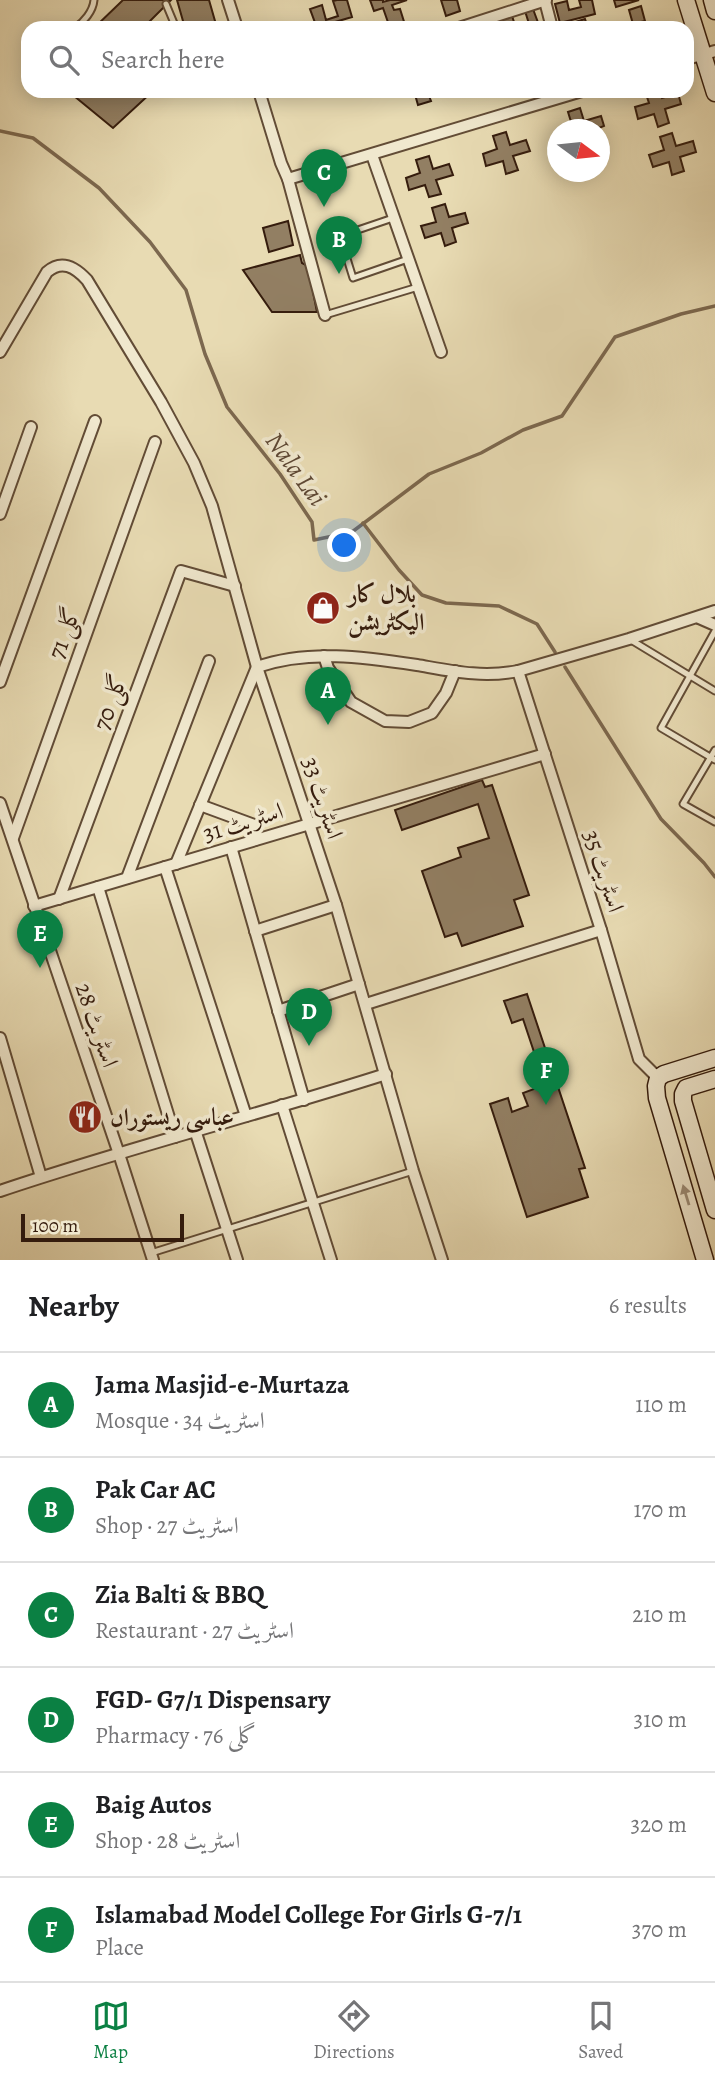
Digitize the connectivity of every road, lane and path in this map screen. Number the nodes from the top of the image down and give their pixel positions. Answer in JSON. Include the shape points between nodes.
{"nodes":[{"id":1,"x":94,"y":0,"type":"edge"},
{"id":2,"x":228,"y":0,"type":"edge"},
{"id":3,"x":546,"y":0,"type":"edge"},
{"id":4,"x":687,"y":0,"type":"edge"},
{"id":5,"x":712,"y":0,"type":"edge"},
{"id":6,"x":166,"y":5,"type":"dead end"},
{"id":7,"x":715,"y":11,"type":"edge"},
{"id":8,"x":83,"y":21,"type":"edge"},
{"id":9,"x":173,"y":21,"type":"edge"},
{"id":10,"x":235,"y":21,"type":"edge"},
{"id":11,"x":481,"y":21,"type":"edge"},
{"id":12,"x":550,"y":21,"type":"edge"},
{"id":13,"x":709,"y":53,"type":"edge"},
{"id":14,"x":715,"y":93,"type":"edge"},
{"id":15,"x":261,"y":98,"type":"edge"},
{"id":16,"x":552,"y":98,"type":"edge"},
{"id":17,"x":372,"y":155,"type":"junction"},
{"id":18,"x":288,"y":179,"type":"junction"},
{"id":19,"x":394,"y":218,"type":"junction"},
{"id":20,"x":408,"y":259,"type":"junction"},
{"id":21,"x":418,"y":287,"type":"junction"},
{"id":22,"x":325,"y":315,"type":"joint"},
{"id":23,"x":0,"y":352,"type":"edge"},
{"id":24,"x":440,"y":352,"type":"dead end"},
{"id":25,"x":95,"y":421,"type":"dead end"},
{"id":26,"x":31,"y":427,"type":"dead end"},
{"id":27,"x":155,"y":442,"type":"dead end"},
{"id":28,"x":0,"y":514,"type":"edge"},
{"id":29,"x":234,"y":586,"type":"junction"},
{"id":30,"x":715,"y":611,"type":"edge"},
{"id":31,"x":699,"y":618,"type":"junction"},
{"id":32,"x":715,"y":625,"type":"edge"},
{"id":33,"x":715,"y":631,"type":"edge"},
{"id":34,"x":629,"y":639,"type":"junction"},
{"id":35,"x":324,"y":656,"type":"junction"},
{"id":36,"x":209,"y":661,"type":"dead end"},
{"id":37,"x":257,"y":667,"type":"junction"},
{"id":38,"x":455,"y":671,"type":"junction"},
{"id":39,"x":517,"y":671,"type":"junction"},
{"id":40,"x":689,"y":676,"type":"junction"},
{"id":41,"x":0,"y":682,"type":"edge"},
{"id":42,"x":715,"y":691,"type":"edge"},
{"id":43,"x":715,"y":750,"type":"edge"},
{"id":44,"x":545,"y":754,"type":"junction"},
{"id":45,"x":713,"y":759,"type":"edge"},
{"id":46,"x":0,"y":803,"type":"edge"},
{"id":47,"x":200,"y":805,"type":"junction"},
{"id":48,"x":715,"y":822,"type":"edge"},
{"id":49,"x":309,"y":824,"type":"junction"},
{"id":50,"x":13,"y":838,"type":"junction"},
{"id":51,"x":255,"y":840,"type":"junction"},
{"id":52,"x":232,"y":847,"type":"junction"},
{"id":53,"x":171,"y":865,"type":"junction"},
{"id":54,"x":127,"y":878,"type":"junction"},
{"id":55,"x":98,"y":887,"type":"junction"},
{"id":56,"x":59,"y":899,"type":"junction"},
{"id":57,"x":336,"y":905,"type":"junction"},
{"id":58,"x":34,"y":906,"type":"junction"},
{"id":59,"x":601,"y":930,"type":"junction"},
{"id":60,"x":255,"y":931,"type":"junction"},
{"id":61,"x":359,"y":985,"type":"junction"},
{"id":62,"x":366,"y":1004,"type":"junction"},
{"id":63,"x":278,"y":1012,"type":"junction"},
{"id":64,"x":0,"y":1038,"type":"edge"},
{"id":65,"x":715,"y":1058,"type":"edge"},
{"id":66,"x":386,"y":1074,"type":"junction"},
{"id":67,"x":661,"y":1076,"type":"junction"},
{"id":68,"x":715,"y":1079,"type":"edge"},
{"id":69,"x":304,"y":1100,"type":"junction"},
{"id":70,"x":282,"y":1105,"type":"junction"},
{"id":71,"x":246,"y":1116,"type":"junction"},
{"id":72,"x":195,"y":1130,"type":"junction"},
{"id":73,"x":175,"y":1137,"type":"junction"},
{"id":74,"x":120,"y":1154,"type":"junction"},
{"id":75,"x":413,"y":1171,"type":"junction"},
{"id":76,"x":41,"y":1177,"type":"junction"},
{"id":77,"x":0,"y":1191,"type":"edge"},
{"id":78,"x":313,"y":1202,"type":"junction"},
{"id":79,"x":715,"y":1210,"type":"edge"},
{"id":80,"x":227,"y":1229,"type":"junction"},
{"id":81,"x":152,"y":1257,"type":"edge"},
{"id":82,"x":237,"y":1260,"type":"edge"},
{"id":83,"x":331,"y":1260,"type":"edge"},
{"id":84,"x":442,"y":1260,"type":"edge"},
{"id":85,"x":705,"y":1260,"type":"edge"}],
"edges":[{"from":1,"to":8,"type":"lane"},
{"from":2,"to":10,"type":"street"},
{"from":3,"to":11,"type":"street"},
{"from":3,"to":12,"type":"street"},
{"from":4,"to":13,"type":"street"},
{"from":5,"to":7,"type":"street"},
{"from":6,"to":9,"type":"lane"},
{"from":13,"to":14,"type":"street"},
{"from":15,"to":18,"type":"street"},
{"from":16,"to":17,"type":"street"},
{"from":17,"to":18,"type":"street"},
{"from":17,"to":19,"type":"street"},
{"from":18,"to":22,"type":"street"},
{"from":19,"to":20,"type":"street"},
{"from":19,"to":20,"type":"lane","via":[[340,236],[354,278]]},
{"from":20,"to":21,"type":"street"},
{"from":21,"to":22,"type":"lane"},
{"from":21,"to":24,"type":"street"},
{"from":23,"to":29,"type":"street","name":"اسٹریٹ 33","via":[[47,272],[61,264],[78,270],[136,358],[194,463],[212,506]]},
{"from":25,"to":41,"type":"street"},
{"from":26,"to":28,"type":"street"},
{"from":27,"to":50,"type":"street","name":"گلی 71"},
{"from":29,"to":37,"type":"street","name":"اسٹریٹ 33"},
{"from":29,"to":56,"type":"street","name":"گلی 70","via":[[181,571]]},
{"from":30,"to":31,"type":"street"},
{"from":31,"to":32,"type":"street"},
{"from":31,"to":34,"type":"street"},
{"from":33,"to":40,"type":"lane"},
{"from":34,"to":39,"type":"street"},
{"from":34,"to":40,"type":"lane"},
{"from":35,"to":37,"type":"street","via":[[277,660]]},
{"from":35,"to":38,"type":"street"},
{"from":35,"to":38,"type":"street","via":[[351,702],[385,721],[409,722],[432,713]]},
{"from":36,"to":54,"type":"street"},
{"from":37,"to":47,"type":"street"},
{"from":37,"to":49,"type":"street","name":"اسٹریٹ 33"},
{"from":38,"to":39,"type":"street","via":[[471,675]]},
{"from":39,"to":44,"type":"street","name":"اسٹریٹ 35"},
{"from":40,"to":42,"type":"lane"},
{"from":40,"to":45,"type":"lane","via":[[661,728]]},
{"from":43,"to":45,"type":"lane"},
{"from":44,"to":49,"type":"street","name":"اسٹریٹ 31"},
{"from":44,"to":59,"type":"street","name":"اسٹریٹ 35"},
{"from":45,"to":48,"type":"lane","via":[[683,804]]},
{"from":46,"to":50,"type":"street","name":"اسٹریٹ 28"},
{"from":47,"to":51,"type":"street","via":[[257,826]]},
{"from":47,"to":53,"type":"street"},
{"from":49,"to":51,"type":"street","name":"اسٹریٹ 31"},
{"from":49,"to":57,"type":"street","name":"اسٹریٹ 33"},
{"from":50,"to":58,"type":"street","name":"اسٹریٹ 28"},
{"from":51,"to":52,"type":"street","name":"اسٹریٹ 31"},
{"from":52,"to":53,"type":"street","name":"اسٹریٹ 31"},
{"from":52,"to":60,"type":"street"},
{"from":53,"to":54,"type":"street","name":"اسٹریٹ 31"},
{"from":53,"to":71,"type":"street"},
{"from":54,"to":55,"type":"street","name":"اسٹریٹ 31"},
{"from":55,"to":56,"type":"street","name":"اسٹریٹ 31"},
{"from":55,"to":73,"type":"street"},
{"from":56,"to":58,"type":"street","name":"اسٹریٹ 31"},
{"from":57,"to":60,"type":"street"},
{"from":57,"to":61,"type":"street","name":"اسٹریٹ 33"},
{"from":58,"to":74,"type":"street","name":"اسٹریٹ 28"},
{"from":59,"to":62,"type":"street"},
{"from":59,"to":67,"type":"street","name":"اسٹریٹ 35","via":[[639,1059]]},
{"from":60,"to":63,"type":"street"},
{"from":61,"to":62,"type":"street","name":"اسٹریٹ 33"},
{"from":61,"to":63,"type":"street"},
{"from":62,"to":66,"type":"street","name":"اسٹریٹ 33"},
{"from":63,"to":69,"type":"street"},
{"from":64,"to":76,"type":"street"},
{"from":65,"to":67,"type":"street"},
{"from":66,"to":69,"type":"street"},
{"from":66,"to":75,"type":"street","name":"اسٹریٹ 33"},
{"from":85,"to":67,"type":"street","one_way":true,"via":[[657,1098]]},
{"from":68,"to":79,"type":"street","via":[[686,1088],[683,1094]]},
{"from":69,"to":70,"type":"street"},
{"from":70,"to":71,"type":"street"},
{"from":70,"to":78,"type":"street"},
{"from":71,"to":72,"type":"street"},
{"from":72,"to":73,"type":"street"},
{"from":72,"to":80,"type":"street"},
{"from":73,"to":74,"type":"street"},
{"from":74,"to":76,"type":"street"},
{"from":74,"to":81,"type":"street","name":"اسٹریٹ 28"},
{"from":75,"to":78,"type":"lane"},
{"from":75,"to":84,"type":"street","name":"اسٹریٹ 33"},
{"from":76,"to":77,"type":"street"},
{"from":78,"to":80,"type":"lane"},
{"from":78,"to":83,"type":"street"},
{"from":80,"to":81,"type":"lane"},
{"from":80,"to":82,"type":"street"}]}
